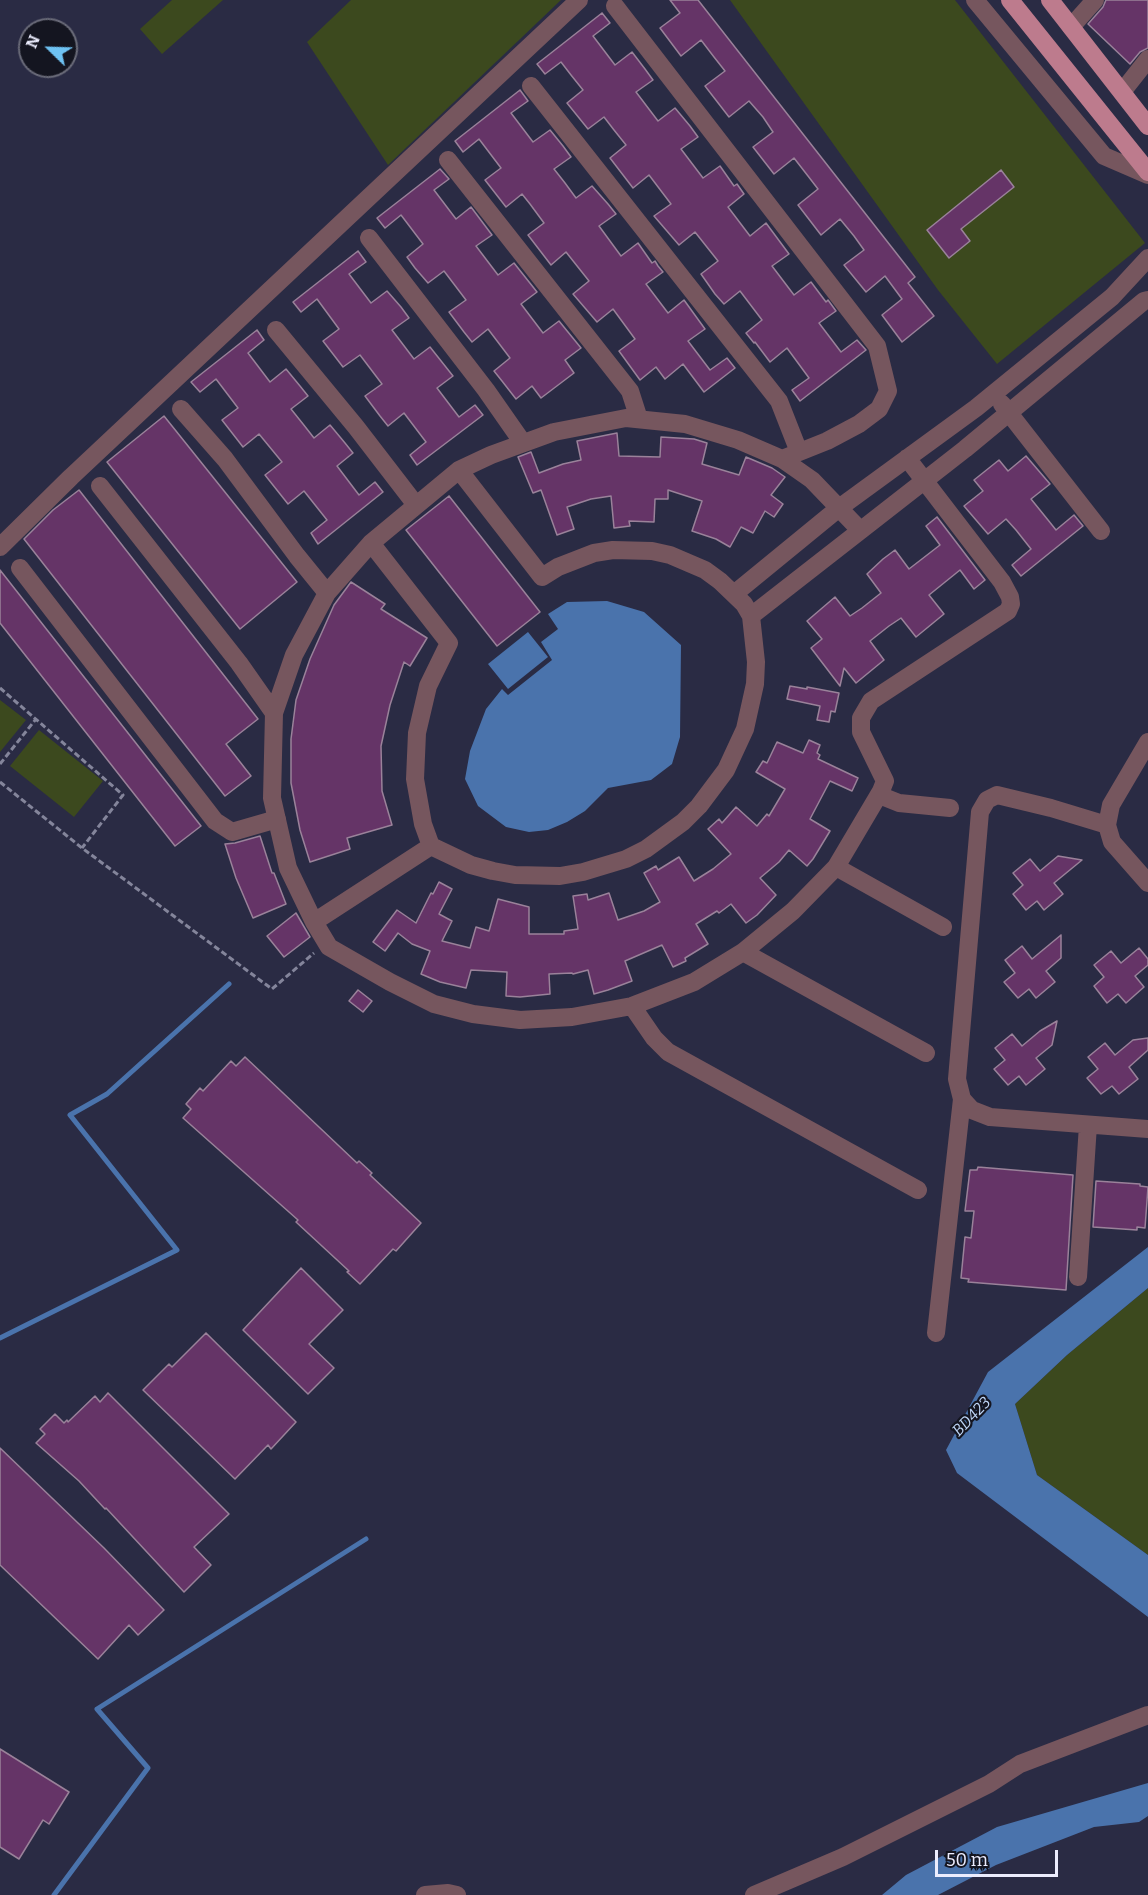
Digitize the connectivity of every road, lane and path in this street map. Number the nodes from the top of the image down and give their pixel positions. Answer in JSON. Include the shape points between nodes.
{"nodes":[{"id":1,"x":579,"y":0,"type":"edge"},
{"id":2,"x":975,"y":0,"type":"edge"},
{"id":3,"x":1010,"y":0,"type":"edge"},
{"id":4,"x":1050,"y":0,"type":"edge"},
{"id":5,"x":1095,"y":0,"type":"edge"},
{"id":6,"x":615,"y":6,"type":"dead end"},
{"id":7,"x":1071,"y":27,"type":"junction"},
{"id":8,"x":1148,"y":59,"type":"edge"},
{"id":9,"x":531,"y":86,"type":"dead end"},
{"id":10,"x":1122,"y":92,"type":"junction"},
{"id":11,"x":1148,"y":126,"type":"edge"},
{"id":12,"x":448,"y":160,"type":"dead end"},
{"id":13,"x":1148,"y":173,"type":"edge"},
{"id":14,"x":369,"y":238,"type":"dead end"},
{"id":15,"x":1148,"y":258,"type":"edge"},
{"id":16,"x":1148,"y":300,"type":"edge"},
{"id":17,"x":276,"y":330,"type":"dead end"},
{"id":18,"x":994,"y":393,"type":"junction"},
{"id":19,"x":181,"y":409,"type":"dead end"},
{"id":20,"x":1009,"y":412,"type":"junction"},
{"id":21,"x":639,"y":419,"type":"junction"},
{"id":22,"x":523,"y":443,"type":"junction"},
{"id":23,"x":799,"y":452,"type":"junction"},
{"id":24,"x":907,"y":458,"type":"junction"},
{"id":25,"x":782,"y":459,"type":"junction"},
{"id":26,"x":459,"y":470,"type":"junction"},
{"id":27,"x":924,"y":480,"type":"junction"},
{"id":28,"x":100,"y":486,"type":"dead end"},
{"id":29,"x":416,"y":505,"type":"junction"},
{"id":30,"x":839,"y":508,"type":"junction"},
{"id":31,"x":860,"y":531,"type":"junction"},
{"id":32,"x":1101,"y":531,"type":"dead end"},
{"id":33,"x":371,"y":543,"type":"junction"},
{"id":34,"x":0,"y":547,"type":"edge"},
{"id":35,"x":20,"y":568,"type":"dead end"},
{"id":36,"x":327,"y":593,"type":"junction"},
{"id":37,"x":734,"y":594,"type":"junction"},
{"id":38,"x":751,"y":616,"type":"junction"},
{"id":39,"x":0,"y":688,"type":"edge"},
{"id":40,"x":274,"y":713,"type":"junction"},
{"id":41,"x":36,"y":719,"type":"junction"},
{"id":42,"x":1148,"y":742,"type":"edge"},
{"id":43,"x":0,"y":764,"type":"edge"},
{"id":44,"x":0,"y":782,"type":"edge"},
{"id":45,"x":879,"y":795,"type":"junction"},
{"id":46,"x":950,"y":808,"type":"dead end"},
{"id":47,"x":277,"y":819,"type":"junction"},
{"id":48,"x":1107,"y":825,"type":"junction"},
{"id":49,"x":431,"y":846,"type":"junction"},
{"id":50,"x":82,"y":848,"type":"junction"},
{"id":51,"x":836,"y":867,"type":"junction"},
{"id":52,"x":1148,"y":883,"type":"edge"},
{"id":53,"x":314,"y":922,"type":"junction"},
{"id":54,"x":943,"y":927,"type":"dead end"},
{"id":55,"x":326,"y":942,"type":"junction"},
{"id":56,"x":743,"y":952,"type":"junction"},
{"id":57,"x":632,"y":1006,"type":"junction"},
{"id":58,"x":926,"y":1053,"type":"dead end"},
{"id":59,"x":962,"y":1099,"type":"junction"},
{"id":60,"x":1088,"y":1125,"type":"junction"},
{"id":61,"x":1148,"y":1129,"type":"edge"},
{"id":62,"x":918,"y":1190,"type":"dead end"},
{"id":63,"x":1078,"y":1277,"type":"dead end"},
{"id":64,"x":936,"y":1333,"type":"dead end"},
{"id":65,"x":1148,"y":1714,"type":"edge"},
{"id":66,"x":425,"y":1895,"type":"edge"},
{"id":67,"x":457,"y":1895,"type":"edge"},
{"id":68,"x":754,"y":1895,"type":"edge"}],
"edges":[{"from":1,"to":34,"type":"street"},
{"from":2,"to":13,"type":"street","via":[[1104,156]]},
{"from":3,"to":13,"type":"main road"},
{"from":4,"to":7,"type":"main road"},
{"from":5,"to":7,"type":"street"},
{"from":6,"to":23,"type":"street","via":[[877,346],[888,391],[879,409],[859,424]]},
{"from":7,"to":10,"type":"main road"},
{"from":8,"to":10,"type":"street"},
{"from":9,"to":23,"type":"street","via":[[779,402]]},
{"from":10,"to":11,"type":"main road"},
{"from":12,"to":21,"type":"street","via":[[630,391]]},
{"from":14,"to":22,"type":"street"},
{"from":15,"to":18,"type":"street","via":[[1112,297]]},
{"from":16,"to":20,"type":"street"},
{"from":17,"to":29,"type":"street"},
{"from":18,"to":20,"type":"street"},
{"from":18,"to":24,"type":"street"},
{"from":19,"to":36,"type":"street","via":[[225,459]]},
{"from":20,"to":27,"type":"street"},
{"from":20,"to":32,"type":"street"},
{"from":21,"to":22,"type":"street","via":[[554,432]]},
{"from":21,"to":25,"type":"street","via":[[685,424]]},
{"from":22,"to":26,"type":"street"},
{"from":23,"to":25,"type":"street"},
{"from":24,"to":27,"type":"street"},
{"from":24,"to":30,"type":"street"},
{"from":25,"to":30,"type":"street","via":[[812,480]]},
{"from":26,"to":29,"type":"street"},
{"from":26,"to":37,"type":"street","via":[[542,577],[594,553],[642,550],[688,561]]},
{"from":27,"to":31,"type":"street"},
{"from":27,"to":45,"type":"street","via":[[1002,582],[1011,604],[1008,611],[871,701],[861,718],[861,732],[885,781]]},
{"from":28,"to":40,"type":"street"},
{"from":29,"to":33,"type":"street"},
{"from":30,"to":31,"type":"street"},
{"from":30,"to":37,"type":"street"},
{"from":31,"to":38,"type":"street"},
{"from":33,"to":36,"type":"street"},
{"from":33,"to":49,"type":"street","via":[[449,643],[428,686],[416,744],[418,802]]},
{"from":35,"to":47,"type":"street","via":[[215,821],[232,832]]},
{"from":36,"to":40,"type":"street","via":[[294,655]]},
{"from":37,"to":38,"type":"street"},
{"from":38,"to":49,"type":"street","via":[[755,684],[737,750],[714,789],[665,837],[605,867],[549,876],[493,871]]},
{"from":39,"to":41,"type":"path"},
{"from":40,"to":47,"type":"street","via":[[272,798]]},
{"from":41,"to":43,"type":"path"},
{"from":41,"to":50,"type":"path","via":[[123,795]]},
{"from":42,"to":48,"type":"street","via":[[1111,805]]},
{"from":44,"to":50,"type":"path"},
{"from":45,"to":46,"type":"street","via":[[899,803]]},
{"from":45,"to":51,"type":"street"},
{"from":47,"to":53,"type":"street","via":[[288,868]]},
{"from":48,"to":52,"type":"street","via":[[1112,842]]},
{"from":48,"to":59,"type":"street","via":[[997,795],[987,800],[980,812],[957,1079]]},
{"from":49,"to":53,"type":"street"},
{"from":50,"to":55,"type":"path","via":[[272,989]]},
{"from":51,"to":54,"type":"street"},
{"from":51,"to":56,"type":"street","via":[[794,911]]},
{"from":53,"to":55,"type":"street"},
{"from":55,"to":57,"type":"street","via":[[434,1004],[473,1014],[520,1020],[572,1017]]},
{"from":56,"to":57,"type":"street","via":[[694,982]]},
{"from":56,"to":58,"type":"street"},
{"from":57,"to":62,"type":"street","via":[[668,1052]]},
{"from":59,"to":60,"type":"street","via":[[972,1110],[990,1117]]},
{"from":59,"to":64,"type":"street"},
{"from":60,"to":61,"type":"street"},
{"from":60,"to":63,"type":"street"},
{"from":65,"to":68,"type":"street","via":[[1020,1764],[989,1784],[843,1857]]},
{"from":66,"to":67,"type":"street"}]}
